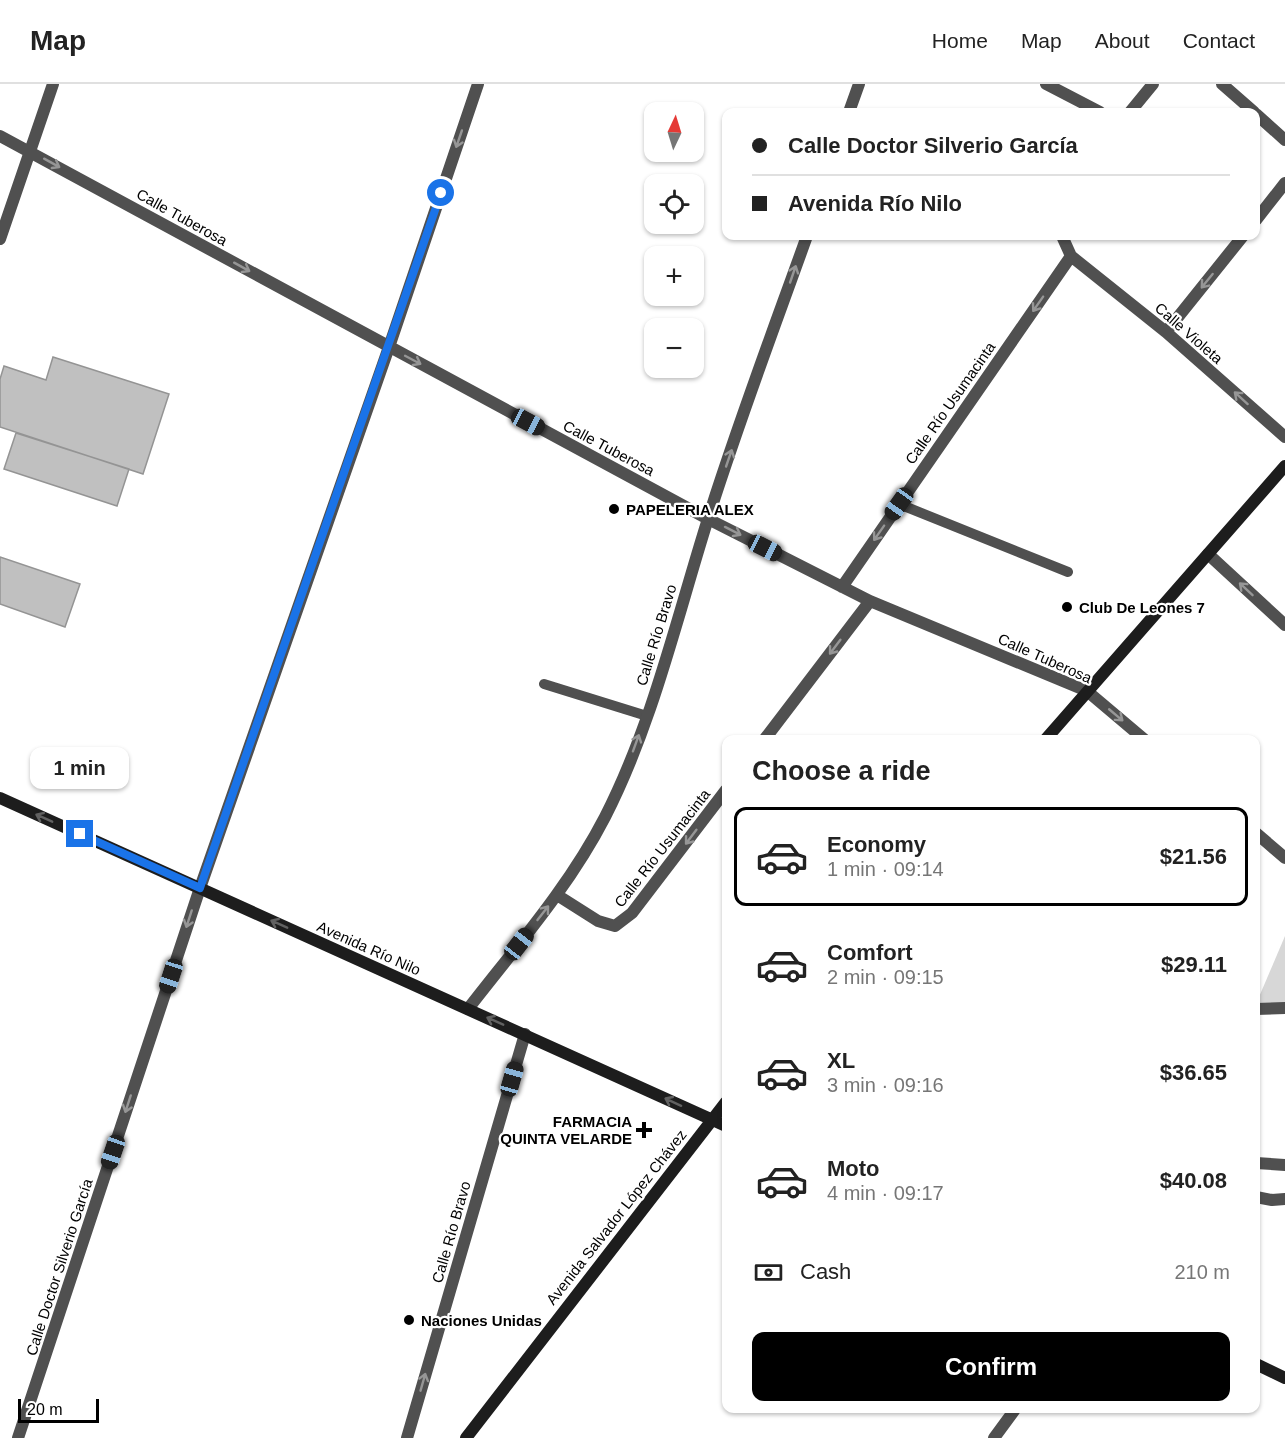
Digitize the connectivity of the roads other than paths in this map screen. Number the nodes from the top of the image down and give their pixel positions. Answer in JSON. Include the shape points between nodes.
{"nodes":[{"id":1,"x":53,"y":84,"type":"edge"},
{"id":2,"x":478,"y":84,"type":"edge"},
{"id":3,"x":859,"y":84,"type":"edge"},
{"id":4,"x":1046,"y":84,"type":"edge"},
{"id":5,"x":1153,"y":84,"type":"edge"},
{"id":6,"x":1222,"y":84,"type":"edge"},
{"id":7,"x":850,"y":108,"type":"edge"},
{"id":8,"x":1092,"y":108,"type":"edge"},
{"id":9,"x":1133,"y":108,"type":"edge"},
{"id":10,"x":1249,"y":108,"type":"edge"},
{"id":11,"x":1260,"y":118,"type":"edge"},
{"id":12,"x":0,"y":136,"type":"edge"},
{"id":13,"x":1285,"y":140,"type":"edge"},
{"id":14,"x":30,"y":152,"type":"junction"},
{"id":15,"x":1285,"y":183,"type":"edge"},
{"id":16,"x":1260,"y":215,"type":"edge"},
{"id":17,"x":0,"y":239,"type":"edge"},
{"id":18,"x":806,"y":240,"type":"edge"},
{"id":19,"x":1064,"y":240,"type":"edge"},
{"id":20,"x":1240,"y":240,"type":"edge"},
{"id":21,"x":1071,"y":256,"type":"junction"},
{"id":22,"x":1166,"y":332,"type":"junction"},
{"id":23,"x":389,"y":346,"type":"junction"},
{"id":24,"x":1285,"y":437,"type":"edge"},
{"id":25,"x":1285,"y":466,"type":"edge"},
{"id":26,"x":899,"y":504,"type":"junction"},
{"id":27,"x":708,"y":519,"type":"junction"},
{"id":28,"x":1208,"y":554,"type":"junction"},
{"id":29,"x":1068,"y":573,"type":"dead end"},
{"id":30,"x":842,"y":587,"type":"junction"},
{"id":31,"x":870,"y":601,"type":"junction"},
{"id":32,"x":1285,"y":625,"type":"edge"},
{"id":33,"x":544,"y":684,"type":"dead end"},
{"id":34,"x":1087,"y":691,"type":"junction"},
{"id":35,"x":646,"y":716,"type":"junction"},
{"id":36,"x":769,"y":735,"type":"edge"},
{"id":37,"x":1049,"y":735,"type":"edge"},
{"id":38,"x":1139,"y":735,"type":"edge"},
{"id":39,"x":722,"y":795,"type":"edge"},
{"id":40,"x":0,"y":798,"type":"edge"},
{"id":41,"x":1260,"y":836,"type":"edge"},
{"id":42,"x":1285,"y":858,"type":"edge"},
{"id":43,"x":200,"y":888,"type":"junction"},
{"id":44,"x":557,"y":895,"type":"junction"},
{"id":45,"x":1285,"y":1008,"type":"edge"},
{"id":46,"x":468,"y":1009,"type":"junction"},
{"id":47,"x":1260,"y":1009,"type":"edge"},
{"id":48,"x":525,"y":1034,"type":"junction"},
{"id":49,"x":722,"y":1107,"type":"edge"},
{"id":50,"x":711,"y":1119,"type":"junction"},
{"id":51,"x":722,"y":1124,"type":"edge"},
{"id":52,"x":1260,"y":1163,"type":"edge"},
{"id":53,"x":1285,"y":1165,"type":"edge"},
{"id":54,"x":1260,"y":1198,"type":"edge"},
{"id":55,"x":1285,"y":1199,"type":"edge"},
{"id":56,"x":1260,"y":1367,"type":"edge"},
{"id":57,"x":1285,"y":1377,"type":"edge"},
{"id":58,"x":1012,"y":1413,"type":"edge"},
{"id":59,"x":18,"y":1438,"type":"edge"},
{"id":60,"x":407,"y":1438,"type":"edge"},
{"id":61,"x":466,"y":1438,"type":"edge"},
{"id":62,"x":994,"y":1438,"type":"edge"}],
"edges":[{"from":1,"to":14,"type":"street"},
{"from":2,"to":23,"type":"street","name":"Calle Doctor Silverio García","one_way":true},
{"from":3,"to":7,"type":"street"},
{"from":4,"to":8,"type":"street"},
{"from":5,"to":9,"type":"street"},
{"from":6,"to":10,"type":"street"},
{"from":11,"to":13,"type":"street"},
{"from":12,"to":14,"type":"street","name":"Calle Tuberosa"},
{"from":14,"to":17,"type":"street"},
{"from":14,"to":23,"type":"street","name":"Calle Tuberosa","one_way":true},
{"from":15,"to":16,"type":"street"},
{"from":27,"to":18,"type":"street","name":"Calle Río Bravo","one_way":true},
{"from":19,"to":21,"type":"street"},
{"from":20,"to":22,"type":"street","one_way":true},
{"from":21,"to":22,"type":"street","name":"Calle Violeta"},
{"from":21,"to":26,"type":"street","name":"Calle Río Usumacinta","one_way":true},
{"from":24,"to":22,"type":"street","name":"Calle Violeta","one_way":true},
{"from":23,"to":27,"type":"street","name":"Calle Tuberosa","one_way":true},
{"from":23,"to":43,"type":"street","name":"Calle Doctor Silverio García"},
{"from":25,"to":28,"type":"street"},
{"from":26,"to":29,"type":"lane"},
{"from":26,"to":30,"type":"street","name":"Calle Río Usumacinta","one_way":true},
{"from":27,"to":30,"type":"street","name":"Calle Tuberosa","one_way":true},
{"from":27,"to":35,"type":"street","name":"Calle Río Bravo"},
{"from":32,"to":28,"type":"street","one_way":true},
{"from":28,"to":34,"type":"street"},
{"from":30,"to":31,"type":"street","name":"Calle Tuberosa"},
{"from":31,"to":34,"type":"street","name":"Calle Tuberosa"},
{"from":31,"to":36,"type":"street","one_way":true},
{"from":33,"to":35,"type":"lane"},
{"from":34,"to":37,"type":"street"},
{"from":34,"to":38,"type":"street","name":"Calle Tuberosa","one_way":true},
{"from":44,"to":35,"type":"street","name":"Calle Río Bravo","one_way":true,"via":[[604,819]]},
{"from":39,"to":44,"type":"street","name":"Calle Río Usumacinta","one_way":true,"via":[[632,913],[615,926],[598,921]]},
{"from":43,"to":40,"type":"street","name":"Avenida Río Nilo","one_way":true},
{"from":41,"to":42,"type":"street"},
{"from":46,"to":43,"type":"street","name":"Avenida Río Nilo","one_way":true},
{"from":43,"to":59,"type":"street","name":"Calle Doctor Silverio García","one_way":true},
{"from":46,"to":44,"type":"street","name":"Calle Río Bravo","one_way":true},
{"from":45,"to":47,"type":"street"},
{"from":48,"to":46,"type":"street","name":"Avenida Río Nilo","one_way":true},
{"from":50,"to":48,"type":"street","name":"Avenida Río Nilo","one_way":true},
{"from":60,"to":48,"type":"street","name":"Calle Río Bravo","one_way":true},
{"from":49,"to":50,"type":"street","name":"Avenida Salvador López Chávez"},
{"from":50,"to":51,"type":"street","name":"Avenida Río Nilo"},
{"from":50,"to":61,"type":"street","name":"Avenida Salvador López Chávez"},
{"from":52,"to":53,"type":"street"},
{"from":54,"to":55,"type":"street"},
{"from":56,"to":57,"type":"street"},
{"from":58,"to":62,"type":"street"}]}
